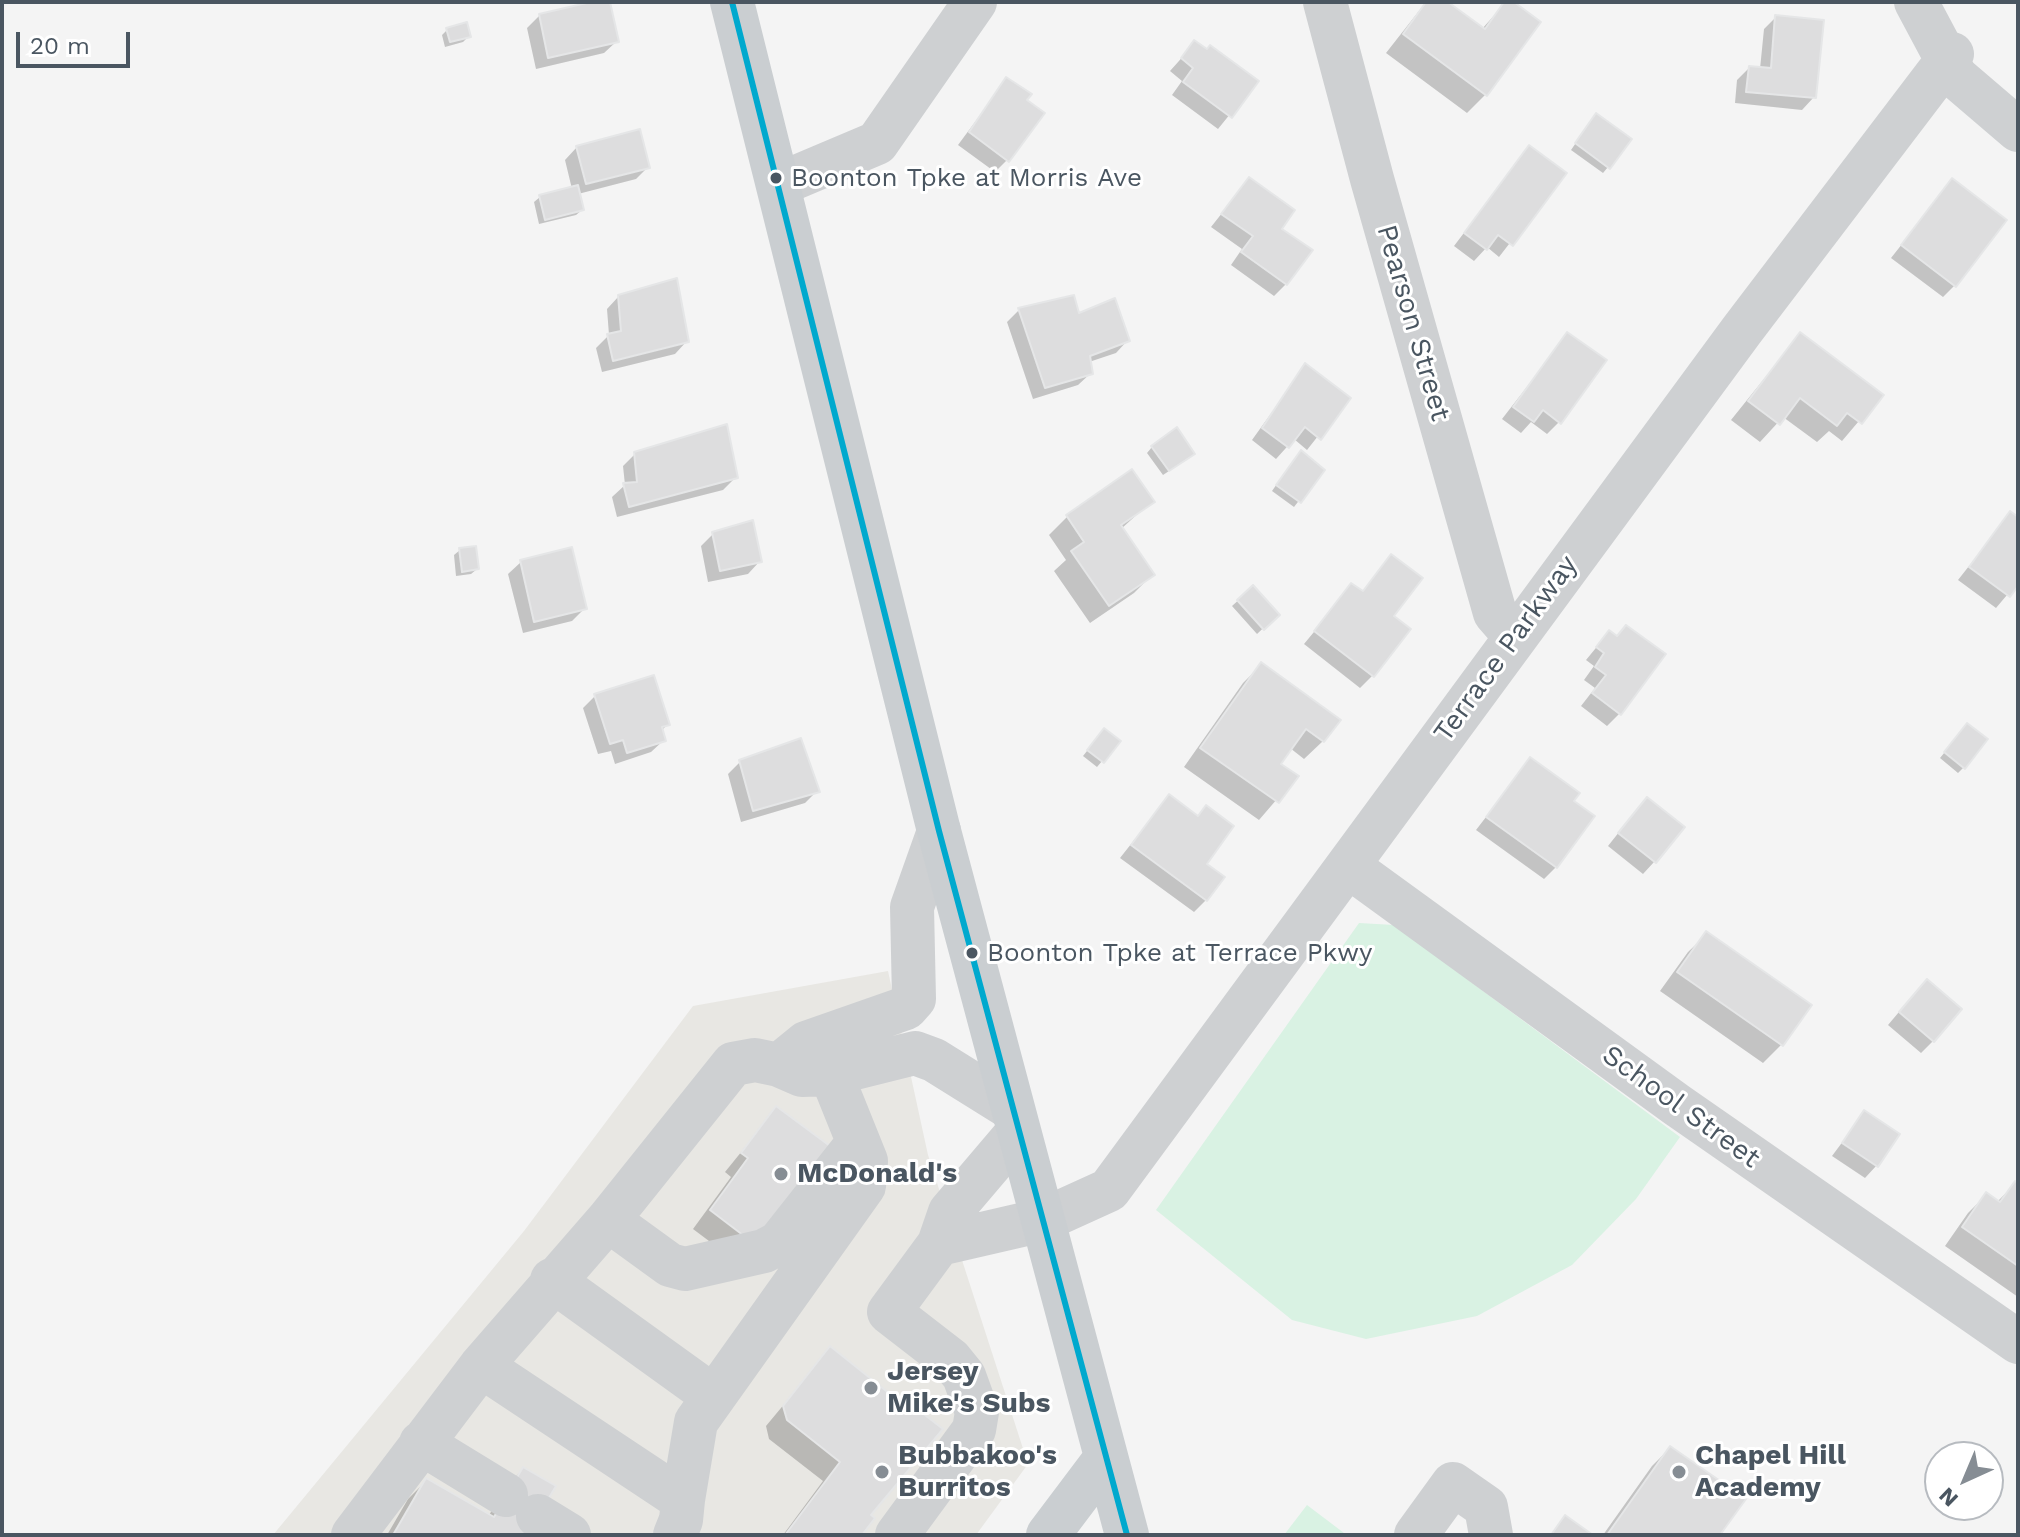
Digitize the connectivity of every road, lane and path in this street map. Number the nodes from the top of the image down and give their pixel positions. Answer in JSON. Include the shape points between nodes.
{"nodes":[{"id":1,"x":732,"y":2,"type":"edge"},
{"id":2,"x":975,"y":2,"type":"edge"},
{"id":3,"x":1325,"y":2,"type":"edge"},
{"id":4,"x":1916,"y":2,"type":"edge"},
{"id":5,"x":1950,"y":57,"type":"junction"},
{"id":6,"x":2018,"y":130,"type":"edge"},
{"id":7,"x":780,"y":184,"type":"junction"},
{"id":8,"x":1515,"y":636,"type":"junction"},
{"id":9,"x":939,"y":831,"type":"junction"},
{"id":10,"x":1348,"y":866,"type":"junction"},
{"id":11,"x":779,"y":1065,"type":"junction"},
{"id":12,"x":831,"y":1074,"type":"junction"},
{"id":13,"x":1015,"y":1120,"type":"junction"},
{"id":14,"x":858,"y":1143,"type":"junction"},
{"id":15,"x":608,"y":1220,"type":"junction"},
{"id":16,"x":1043,"y":1220,"type":"junction"},
{"id":17,"x":939,"y":1244,"type":"junction"},
{"id":18,"x":552,"y":1280,"type":"junction"},
{"id":19,"x":2018,"y":1342,"type":"edge"},
{"id":20,"x":481,"y":1366,"type":"junction"},
{"id":21,"x":713,"y":1396,"type":"junction"},
{"id":22,"x":421,"y":1443,"type":"junction"},
{"id":23,"x":1106,"y":1458,"type":"junction"},
{"id":24,"x":538,"y":1515,"type":"edge"},
{"id":25,"x":679,"y":1518,"type":"edge"},
{"id":26,"x":353,"y":1535,"type":"edge"},
{"id":27,"x":897,"y":1535,"type":"edge"},
{"id":28,"x":1048,"y":1535,"type":"edge"},
{"id":29,"x":1127,"y":1535,"type":"edge"},
{"id":30,"x":1416,"y":1535,"type":"edge"},
{"id":31,"x":1491,"y":1535,"type":"edge"}],
"edges":[{"from":1,"to":7,"type":"main road"},
{"from":2,"to":7,"type":"street","via":[[877,143]]},
{"from":3,"to":8,"type":"street","name":"Pearson Street","via":[[1495,613]]},
{"from":4,"to":5,"type":"street"},
{"from":5,"to":6,"type":"street","via":[[1956,77]]},
{"from":5,"to":8,"type":"street","name":"Terrace Parkway"},
{"from":7,"to":9,"type":"main road"},
{"from":8,"to":10,"type":"street","name":"Terrace Parkway"},
{"from":9,"to":11,"type":"street","via":[[912,907],[914,999],[906,1008],[806,1043]]},
{"from":9,"to":13,"type":"main road"},
{"from":10,"to":16,"type":"street","name":"Terrace Parkway","via":[[1109,1190]]},
{"from":10,"to":19,"type":"street","name":"School Street","via":[[1703,1124]]},
{"from":11,"to":12,"type":"street","via":[[802,1075]]},
{"from":11,"to":15,"type":"street","via":[[755,1060],[733,1064]]},
{"from":12,"to":13,"type":"street","via":[[915,1053],[934,1060]]},
{"from":12,"to":14,"type":"street"},
{"from":13,"to":16,"type":"main road"},
{"from":13,"to":17,"type":"street","via":[[950,1212]]},
{"from":14,"to":15,"type":"street","via":[[779,1243],[764,1251],[685,1269],[670,1265]]},
{"from":14,"to":21,"type":"street","via":[[868,1171],[864,1186]]},
{"from":15,"to":18,"type":"street"},
{"from":16,"to":17,"type":"street","name":"Terrace Parkway"},
{"from":16,"to":23,"type":"main road"},
{"from":17,"to":27,"type":"street","via":[[889,1312],[951,1360],[964,1376],[977,1412],[974,1430]]},
{"from":18,"to":20,"type":"street"},
{"from":18,"to":21,"type":"street"},
{"from":20,"to":22,"type":"street"},
{"from":20,"to":25,"type":"street"},
{"from":21,"to":25,"type":"street","via":[[696,1422]]},
{"from":22,"to":24,"type":"street"},
{"from":22,"to":26,"type":"street"},
{"from":23,"to":28,"type":"main road"},
{"from":23,"to":29,"type":"main road"},
{"from":30,"to":31,"type":"street","via":[[1453,1484],[1486,1507]]}]}
